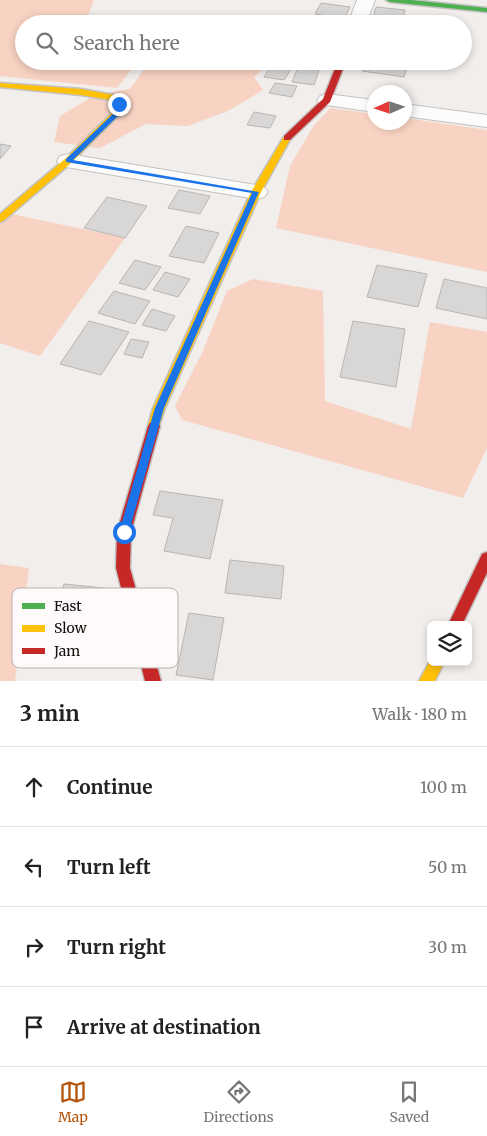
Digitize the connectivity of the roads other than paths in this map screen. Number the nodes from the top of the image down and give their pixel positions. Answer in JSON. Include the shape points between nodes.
{"nodes":[{"id":1,"x":366,"y":0,"type":"edge"},
{"id":2,"x":390,"y":0,"type":"edge"},
{"id":3,"x":487,"y":10,"type":"edge"},
{"id":4,"x":360,"y":15,"type":"edge"},
{"id":5,"x":339,"y":70,"type":"edge"},
{"id":6,"x":0,"y":85,"type":"edge"},
{"id":7,"x":327,"y":100,"type":"junction"},
{"id":8,"x":367,"y":105,"type":"edge"},
{"id":9,"x":412,"y":111,"type":"edge"},
{"id":10,"x":487,"y":121,"type":"edge"},
{"id":11,"x":68,"y":161,"type":"junction"},
{"id":12,"x":256,"y":192,"type":"junction"},
{"id":13,"x":0,"y":219,"type":"edge"},
{"id":14,"x":487,"y":558,"type":"edge"},
{"id":15,"x":128,"y":588,"type":"edge"},
{"id":16,"x":457,"y":621,"type":"edge"},
{"id":17,"x":435,"y":666,"type":"edge"},
{"id":18,"x":149,"y":668,"type":"edge"},
{"id":19,"x":152,"y":681,"type":"edge"},
{"id":20,"x":427,"y":681,"type":"edge"}],
"edges":[{"from":1,"to":4,"type":"street"},
{"from":2,"to":3,"type":"street"},
{"from":5,"to":7,"type":"street"},
{"from":6,"to":11,"type":"street","via":[[114,98],[119,104],[119,112]]},
{"from":7,"to":8,"type":"street"},
{"from":7,"to":12,"type":"street","via":[[285,139]]},
{"from":9,"to":10,"type":"street"},
{"from":11,"to":12,"type":"street"},
{"from":11,"to":13,"type":"street"},
{"from":12,"to":15,"type":"street","via":[[160,408],[124,532],[123,568]]},
{"from":14,"to":16,"type":"street"},
{"from":17,"to":20,"type":"street"},
{"from":18,"to":19,"type":"street"}]}
